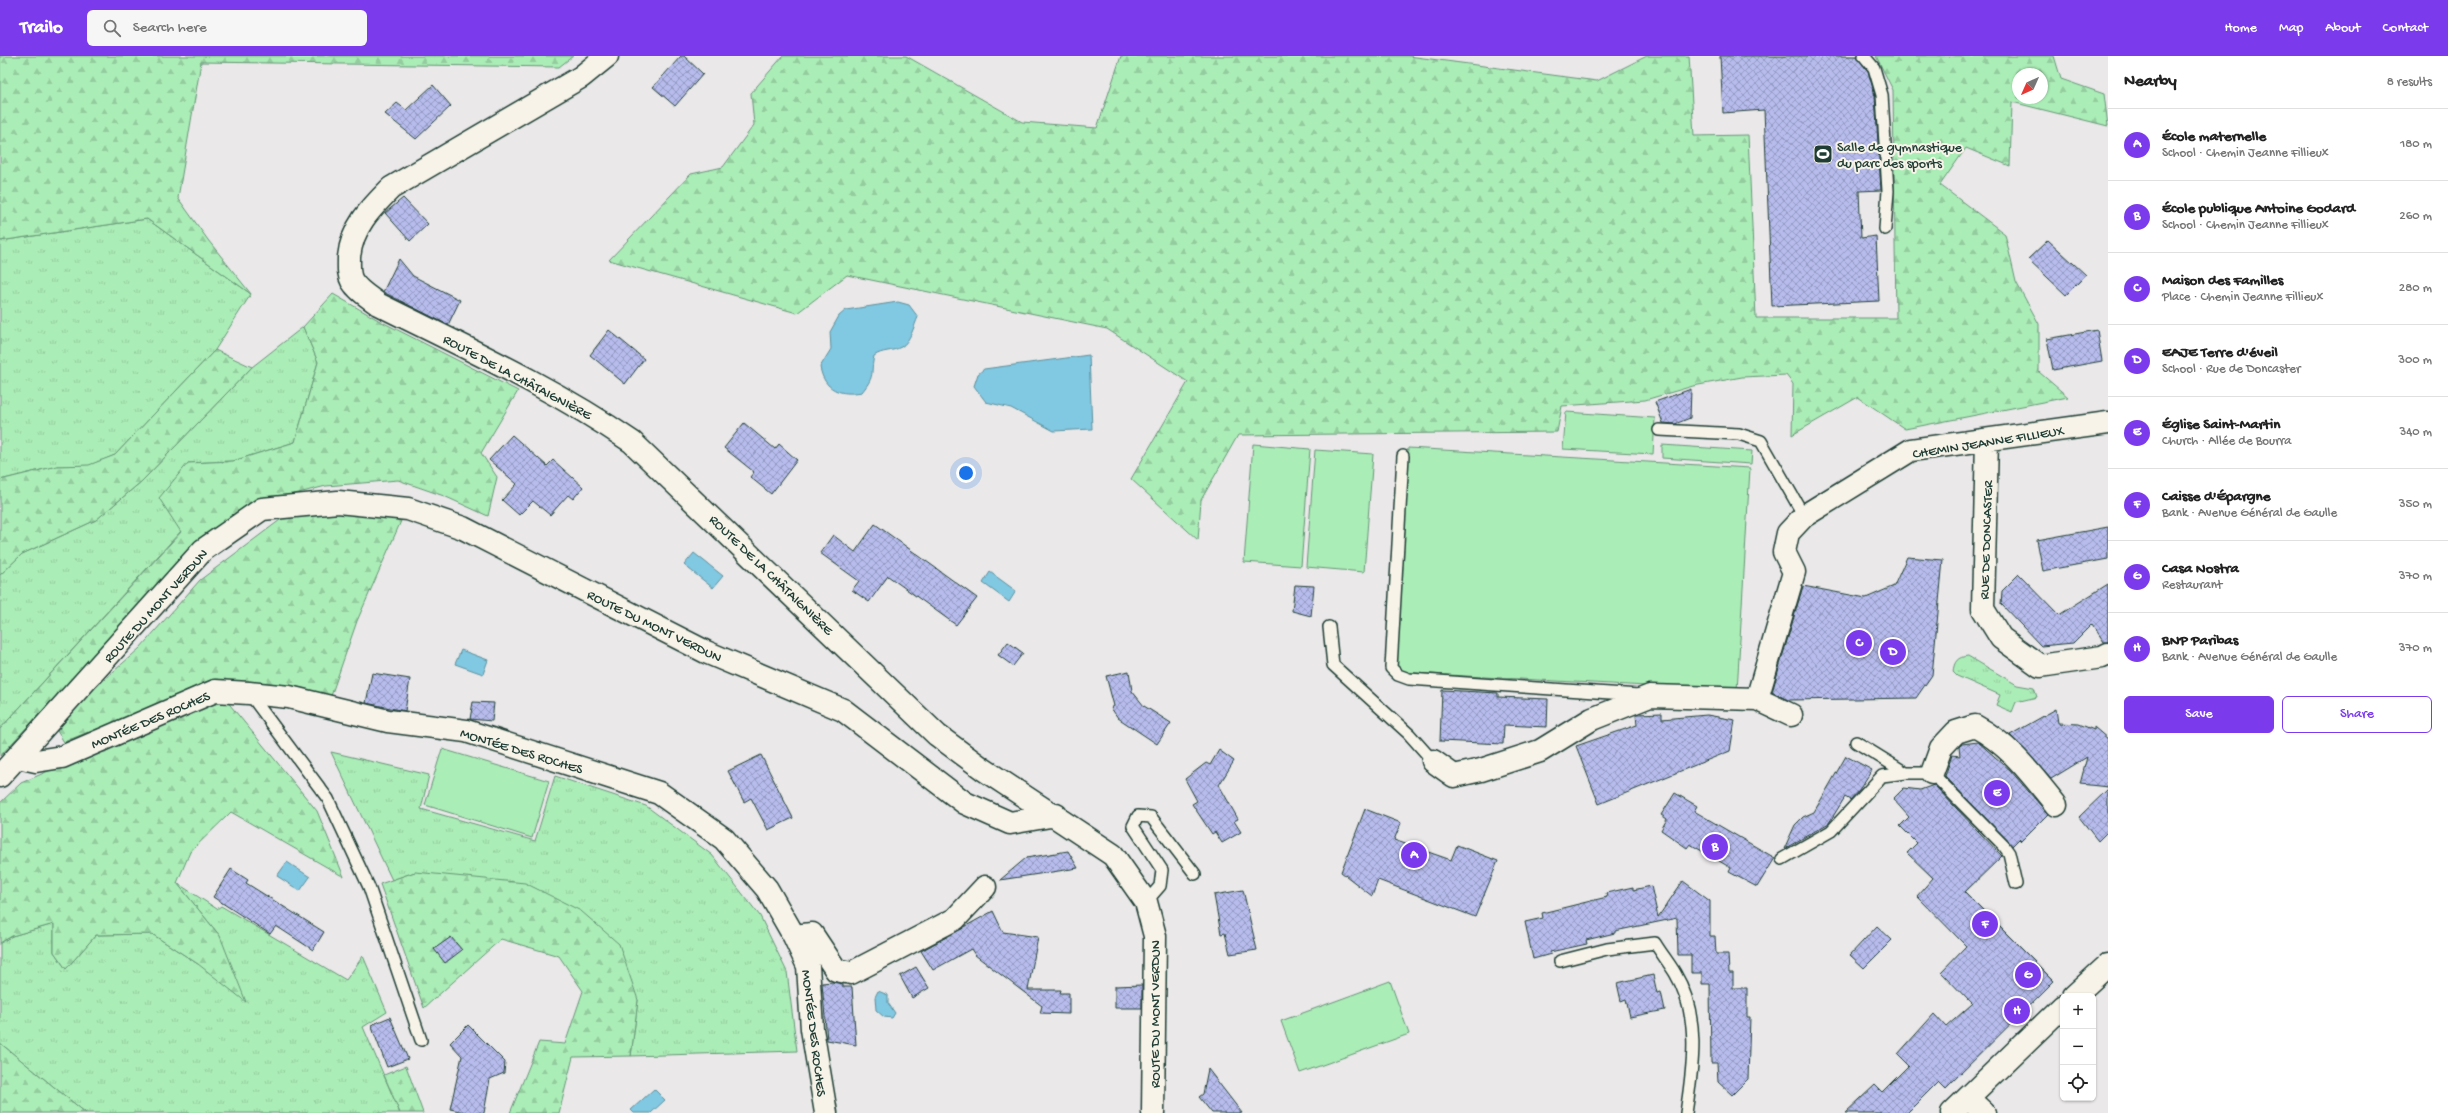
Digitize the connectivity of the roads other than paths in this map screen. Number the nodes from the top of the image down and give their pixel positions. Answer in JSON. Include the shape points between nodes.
{"nodes":[{"id":1,"x":607,"y":56,"type":"edge"},
{"id":2,"x":1864,"y":56,"type":"edge"},
{"id":3,"x":1885,"y":229,"type":"dead end"},
{"id":4,"x":2108,"y":423,"type":"edge"},
{"id":5,"x":1659,"y":430,"type":"dead end"},
{"id":6,"x":1987,"y":440,"type":"junction"},
{"id":7,"x":1403,"y":456,"type":"dead end"},
{"id":8,"x":1804,"y":516,"type":"junction"},
{"id":9,"x":1329,"y":627,"type":"dead end"},
{"id":10,"x":2108,"y":654,"type":"edge"},
{"id":11,"x":249,"y":693,"type":"junction"},
{"id":12,"x":1650,"y":696,"type":"junction"},
{"id":13,"x":1757,"y":699,"type":"junction"},
{"id":14,"x":1791,"y":715,"type":"dead end"},
{"id":15,"x":1856,"y":742,"type":"dead end"},
{"id":16,"x":18,"y":757,"type":"junction"},
{"id":17,"x":1433,"y":761,"type":"joint"},
{"id":18,"x":1906,"y":773,"type":"junction"},
{"id":19,"x":1932,"y":773,"type":"junction"},
{"id":20,"x":0,"y":776,"type":"edge"},
{"id":21,"x":2056,"y":805,"type":"dead end"},
{"id":22,"x":1056,"y":815,"type":"junction"},
{"id":23,"x":1782,"y":859,"type":"dead end"},
{"id":24,"x":1195,"y":874,"type":"dead end"},
{"id":25,"x":2016,"y":884,"type":"dead end"},
{"id":26,"x":985,"y":886,"type":"dead end"},
{"id":27,"x":1146,"y":902,"type":"junction"},
{"id":28,"x":794,"y":936,"type":"junction"},
{"id":29,"x":1560,"y":961,"type":"dead end"},
{"id":30,"x":2108,"y":965,"type":"edge"},
{"id":31,"x":2077,"y":993,"type":"edge"},
{"id":32,"x":2060,"y":1009,"type":"edge"},
{"id":33,"x":421,"y":1040,"type":"dead end"},
{"id":34,"x":1968,"y":1098,"type":"junction"},
{"id":35,"x":826,"y":1113,"type":"edge"},
{"id":36,"x":1153,"y":1113,"type":"edge"},
{"id":37,"x":1686,"y":1113,"type":"edge"},
{"id":38,"x":1952,"y":1113,"type":"edge"},
{"id":39,"x":1984,"y":1113,"type":"edge"}],
"edges":[{"from":1,"to":22,"type":"street","name":"ROUTE DE LA CHÂTAIGNIÈRE","via":[[580,77],[391,188],[365,214],[351,242],[348,269],[352,281],[378,304],[533,381],[587,411],[632,442],[937,735],[983,769]]},
{"from":2,"to":3,"type":"lane","via":[[1874,68],[1882,95],[1888,191]]},
{"from":4,"to":6,"type":"street","name":"CHEMIN JEANNE FILLIEUX"},
{"from":5,"to":8,"type":"lane","via":[[1739,434],[1761,441]]},
{"from":6,"to":8,"type":"street","name":"CHEMIN JEANNE FILLIEUX","via":[[1911,450]]},
{"from":6,"to":10,"type":"street","name":"RUE DE DONCASTER","via":[[1984,609],[2001,638],[2040,666]]},
{"from":7,"to":12,"type":"lane","via":[[1391,668],[1398,675],[1409,679]]},
{"from":8,"to":13,"type":"street","name":"CHEMIN JEANNE FILLIEUX","via":[[1788,533],[1784,552],[1794,572]]},
{"from":9,"to":17,"type":"lane","via":[[1333,665],[1409,734]]},
{"from":11,"to":16,"type":"street","name":"MONTÉE DES ROCHES","via":[[215,691],[62,757],[36,761]]},
{"from":11,"to":28,"type":"street","name":"MONTÉE DES ROCHES","via":[[289,697],[388,721],[466,731],[658,793],[724,839],[767,889]]},
{"from":11,"to":33,"type":"lane","via":[[328,799],[369,887]]},
{"from":12,"to":13,"type":"street"},
{"from":12,"to":17,"type":"street","via":[[1592,719],[1540,751],[1481,770],[1454,776]]},
{"from":13,"to":14,"type":"street"},
{"from":15,"to":18,"type":"lane"},
{"from":16,"to":20,"type":"street","name":"ROUTE DU MONT VERDUN"},
{"from":16,"to":22,"type":"street","name":"ROUTE DU MONT VERDUN","via":[[203,550],[262,509],[338,502],[408,509],[463,528],[706,652],[843,710],[966,803],[1010,822]]},
{"from":18,"to":19,"type":"lane"},
{"from":18,"to":23,"type":"lane","via":[[1882,776],[1831,831]]},
{"from":19,"to":21,"type":"street","via":[[1941,748],[1956,732],[1975,726],[1996,738]]},
{"from":19,"to":25,"type":"lane","via":[[2004,846],[2009,853]]},
{"from":22,"to":27,"type":"street","name":"ROUTE DU MONT VERDUN","via":[[1113,855]]},
{"from":24,"to":27,"type":"lane","via":[[1151,817],[1138,816],[1133,826],[1162,870],[1160,886]]},
{"from":26,"to":28,"type":"street","via":[[955,919],[851,973],[836,970],[812,934]]},
{"from":27,"to":36,"type":"street","name":"ROUTE DU MONT VERDUN","via":[[1155,936]]},
{"from":28,"to":35,"type":"street","name":"MONTÉE DES ROCHES","via":[[808,966],[812,1029]]},
{"from":29,"to":37,"type":"lane","via":[[1607,949],[1655,943],[1676,974],[1691,1015],[1693,1068]]},
{"from":30,"to":31,"type":"street"},
{"from":32,"to":34,"type":"street"},
{"from":34,"to":38,"type":"street"},
{"from":34,"to":39,"type":"street"}]}
